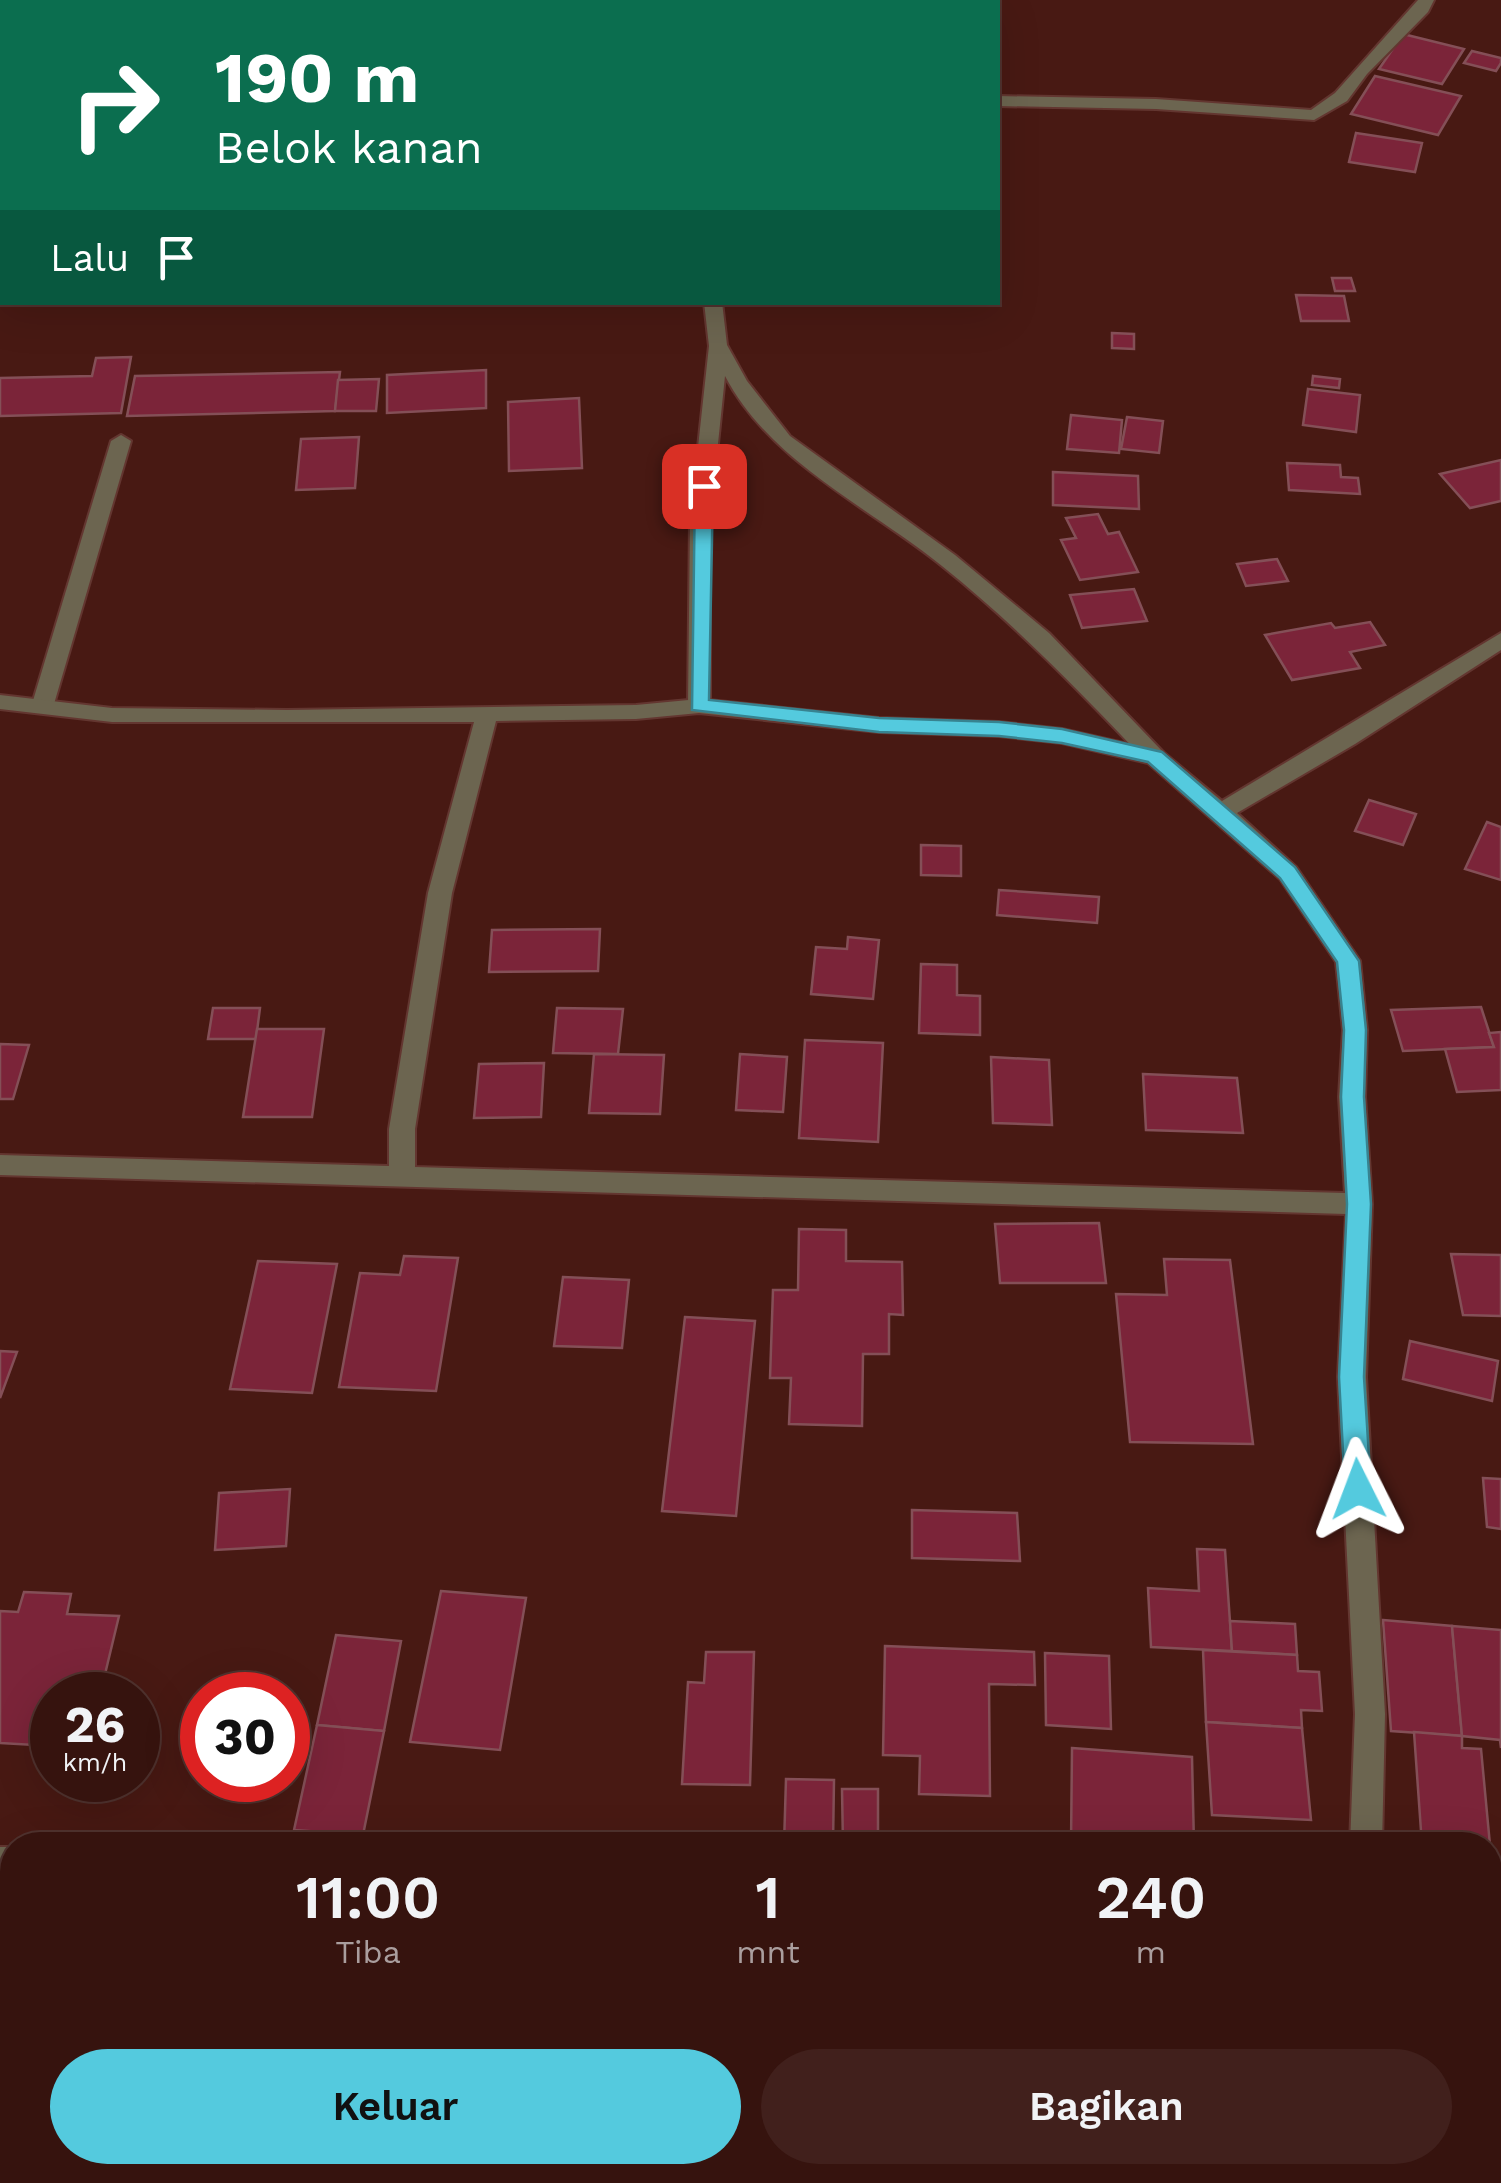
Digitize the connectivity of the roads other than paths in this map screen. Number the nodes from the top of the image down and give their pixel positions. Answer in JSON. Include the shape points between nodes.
{"nodes":[{"id":1,"x":1426,"y":0,"type":"edge"},
{"id":2,"x":1000,"y":101,"type":"edge"},
{"id":3,"x":713,"y":305,"type":"edge"},
{"id":4,"x":718,"y":346,"type":"junction"},
{"id":5,"x":121,"y":441,"type":"dead end"},
{"id":6,"x":1501,"y":640,"type":"edge"},
{"id":7,"x":0,"y":702,"type":"edge"},
{"id":8,"x":43,"y":704,"type":"junction"},
{"id":9,"x":699,"y":706,"type":"junction"},
{"id":10,"x":488,"y":713,"type":"junction"},
{"id":11,"x":1155,"y":757,"type":"junction"},
{"id":12,"x":1221,"y":812,"type":"junction"},
{"id":13,"x":0,"y":1165,"type":"edge"},
{"id":14,"x":402,"y":1176,"type":"junction"},
{"id":15,"x":1359,"y":1204,"type":"junction"},
{"id":16,"x":1366,"y":1832,"type":"edge"}],
"edges":[{"from":1,"to":2,"type":"street","via":[[1341,97],[1314,115]]},
{"from":3,"to":4,"type":"street"},
{"from":4,"to":9,"type":"street","via":[[700,520]]},
{"from":4,"to":11,"type":"street","via":[[783,440],[948,560],[1041,638]]},
{"from":5,"to":8,"type":"street"},
{"from":6,"to":12,"type":"street"},
{"from":7,"to":8,"type":"street"},
{"from":8,"to":10,"type":"street","via":[[112,715]]},
{"from":9,"to":10,"type":"street"},
{"from":9,"to":11,"type":"street","via":[[1046,734]]},
{"from":10,"to":14,"type":"street","via":[[440,892],[402,1128]]},
{"from":11,"to":12,"type":"street"},
{"from":12,"to":15,"type":"street","via":[[1288,873],[1348,961]]},
{"from":13,"to":14,"type":"street"},
{"from":14,"to":15,"type":"street"},
{"from":15,"to":16,"type":"street","via":[[1352,1377],[1370,1714]]}]}
